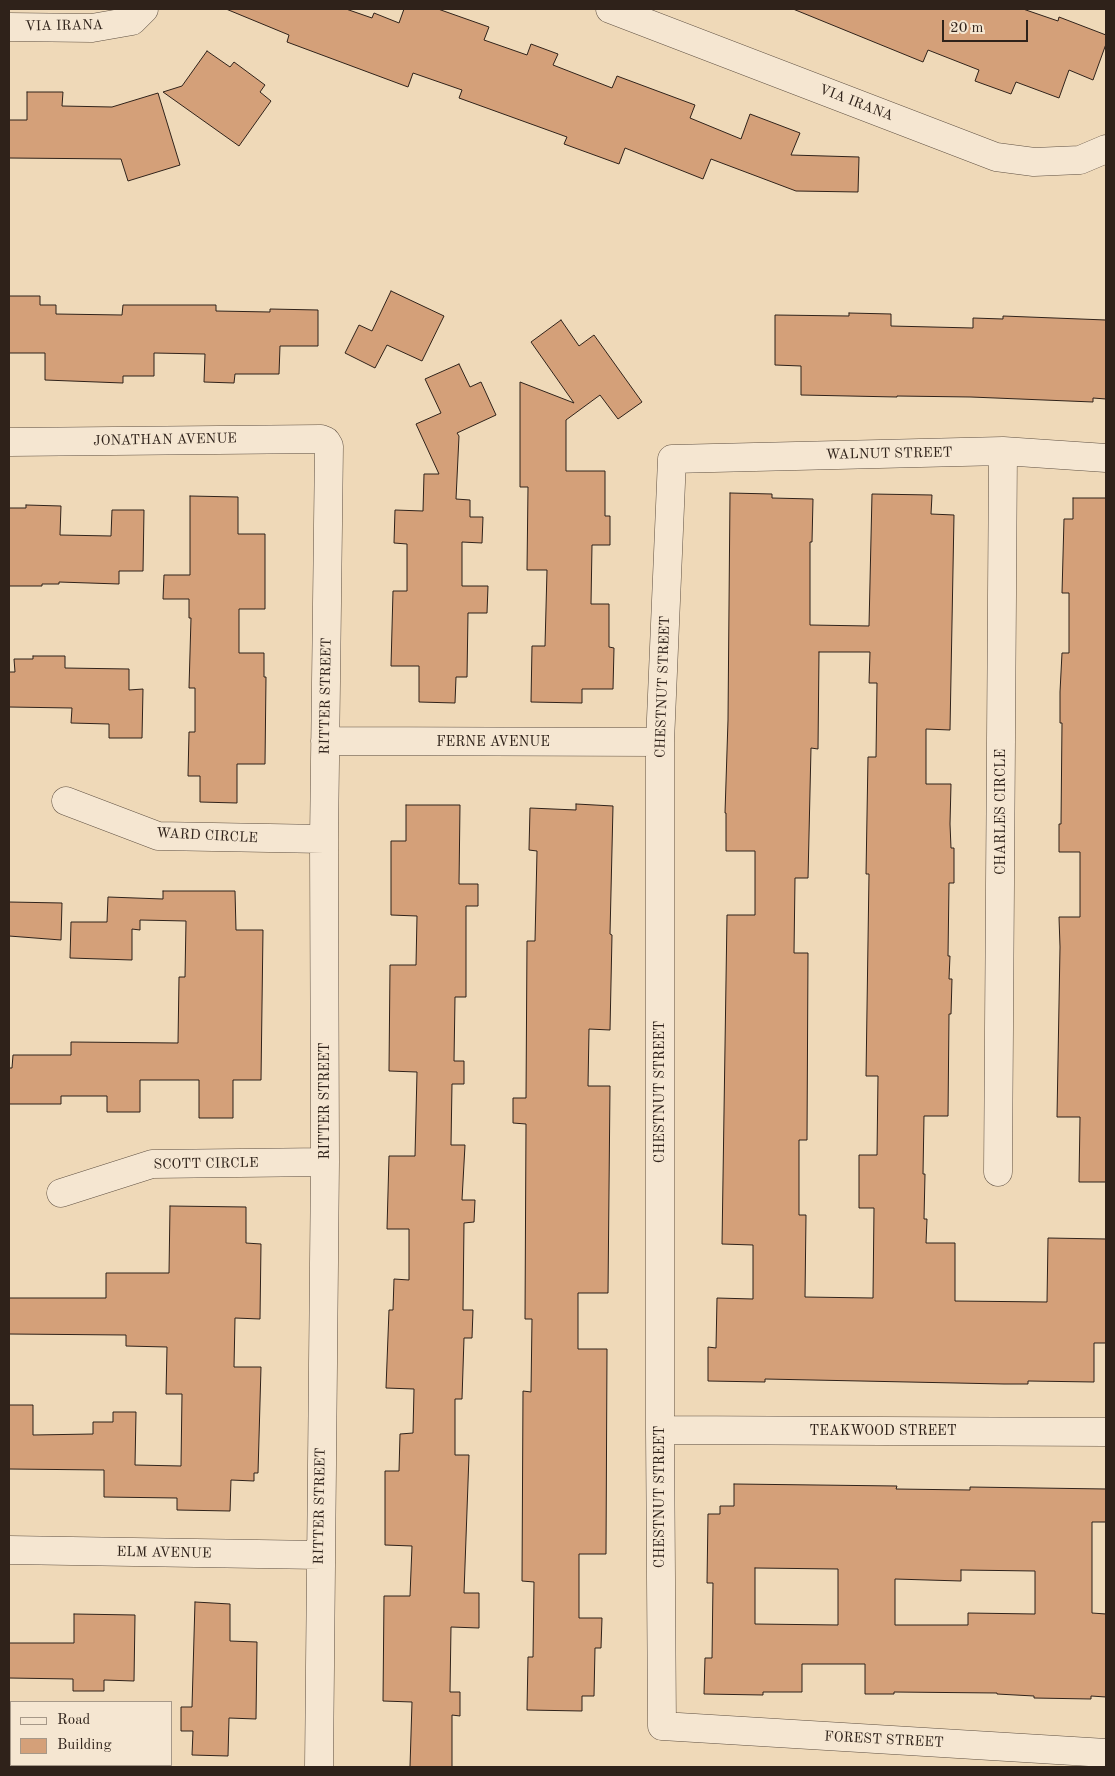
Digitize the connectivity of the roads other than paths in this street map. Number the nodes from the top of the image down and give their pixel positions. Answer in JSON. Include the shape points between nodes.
{"nodes":[{"id":1,"x":144,"y":9,"type":"edge"},
{"id":2,"x":610,"y":9,"type":"edge"},
{"id":3,"x":9,"y":27,"type":"edge"},
{"id":4,"x":1106,"y":149,"type":"edge"},
{"id":5,"x":321,"y":438,"type":"joint"},
{"id":6,"x":9,"y":442,"type":"edge"},
{"id":7,"x":1003,"y":451,"type":"junction"},
{"id":8,"x":672,"y":458,"type":"joint"},
{"id":9,"x":1106,"y":458,"type":"edge"},
{"id":10,"x":325,"y":741,"type":"junction"},
{"id":11,"x":660,"y":742,"type":"junction"},
{"id":12,"x":66,"y":801,"type":"dead end"},
{"id":13,"x":324,"y":839,"type":"junction"},
{"id":14,"x":325,"y":1162,"type":"junction"},
{"id":15,"x":998,"y":1172,"type":"dead end"},
{"id":16,"x":61,"y":1193,"type":"dead end"},
{"id":17,"x":660,"y":1430,"type":"junction"},
{"id":18,"x":1106,"y":1432,"type":"edge"},
{"id":19,"x":9,"y":1550,"type":"edge"},
{"id":20,"x":320,"y":1556,"type":"junction"},
{"id":21,"x":662,"y":1726,"type":"joint"},
{"id":22,"x":1106,"y":1753,"type":"edge"},
{"id":23,"x":318,"y":1767,"type":"edge"}],
"edges":[{"from":1,"to":3,"type":"street","name":"VIA IRANA","via":[[132,21],[92,28]]},
{"from":2,"to":4,"type":"street","name":"VIA IRANA","via":[[996,157],[1034,162],[1080,160]]},
{"from":5,"to":6,"type":"street","name":"JONATHAN AVENUE"},
{"from":5,"to":10,"type":"street","name":"RITTER STREET","via":[[329,446]]},
{"from":7,"to":8,"type":"street","name":"WALNUT STREET"},
{"from":7,"to":9,"type":"street","name":"WALNUT STREET"},
{"from":7,"to":15,"type":"street","name":"CHARLES CIRCLE"},
{"from":8,"to":11,"type":"street","name":"CHESTNUT STREET"},
{"from":10,"to":11,"type":"street","name":"FERNE AVENUE"},
{"from":10,"to":13,"type":"street","name":"RITTER STREET"},
{"from":11,"to":17,"type":"street","name":"CHESTNUT STREET"},
{"from":12,"to":13,"type":"street","name":"WARD CIRCLE","via":[[158,836]]},
{"from":13,"to":14,"type":"street","name":"RITTER STREET"},
{"from":14,"to":16,"type":"street","name":"SCOTT CIRCLE","via":[[152,1164]]},
{"from":14,"to":20,"type":"street","name":"RITTER STREET"},
{"from":17,"to":18,"type":"street","name":"TEAKWOOD STREET"},
{"from":17,"to":21,"type":"street","name":"CHESTNUT STREET"},
{"from":19,"to":20,"type":"street","name":"ELM AVENUE"},
{"from":20,"to":23,"type":"street","name":"RITTER STREET"},
{"from":21,"to":22,"type":"street","name":"FOREST STREET"}]}
